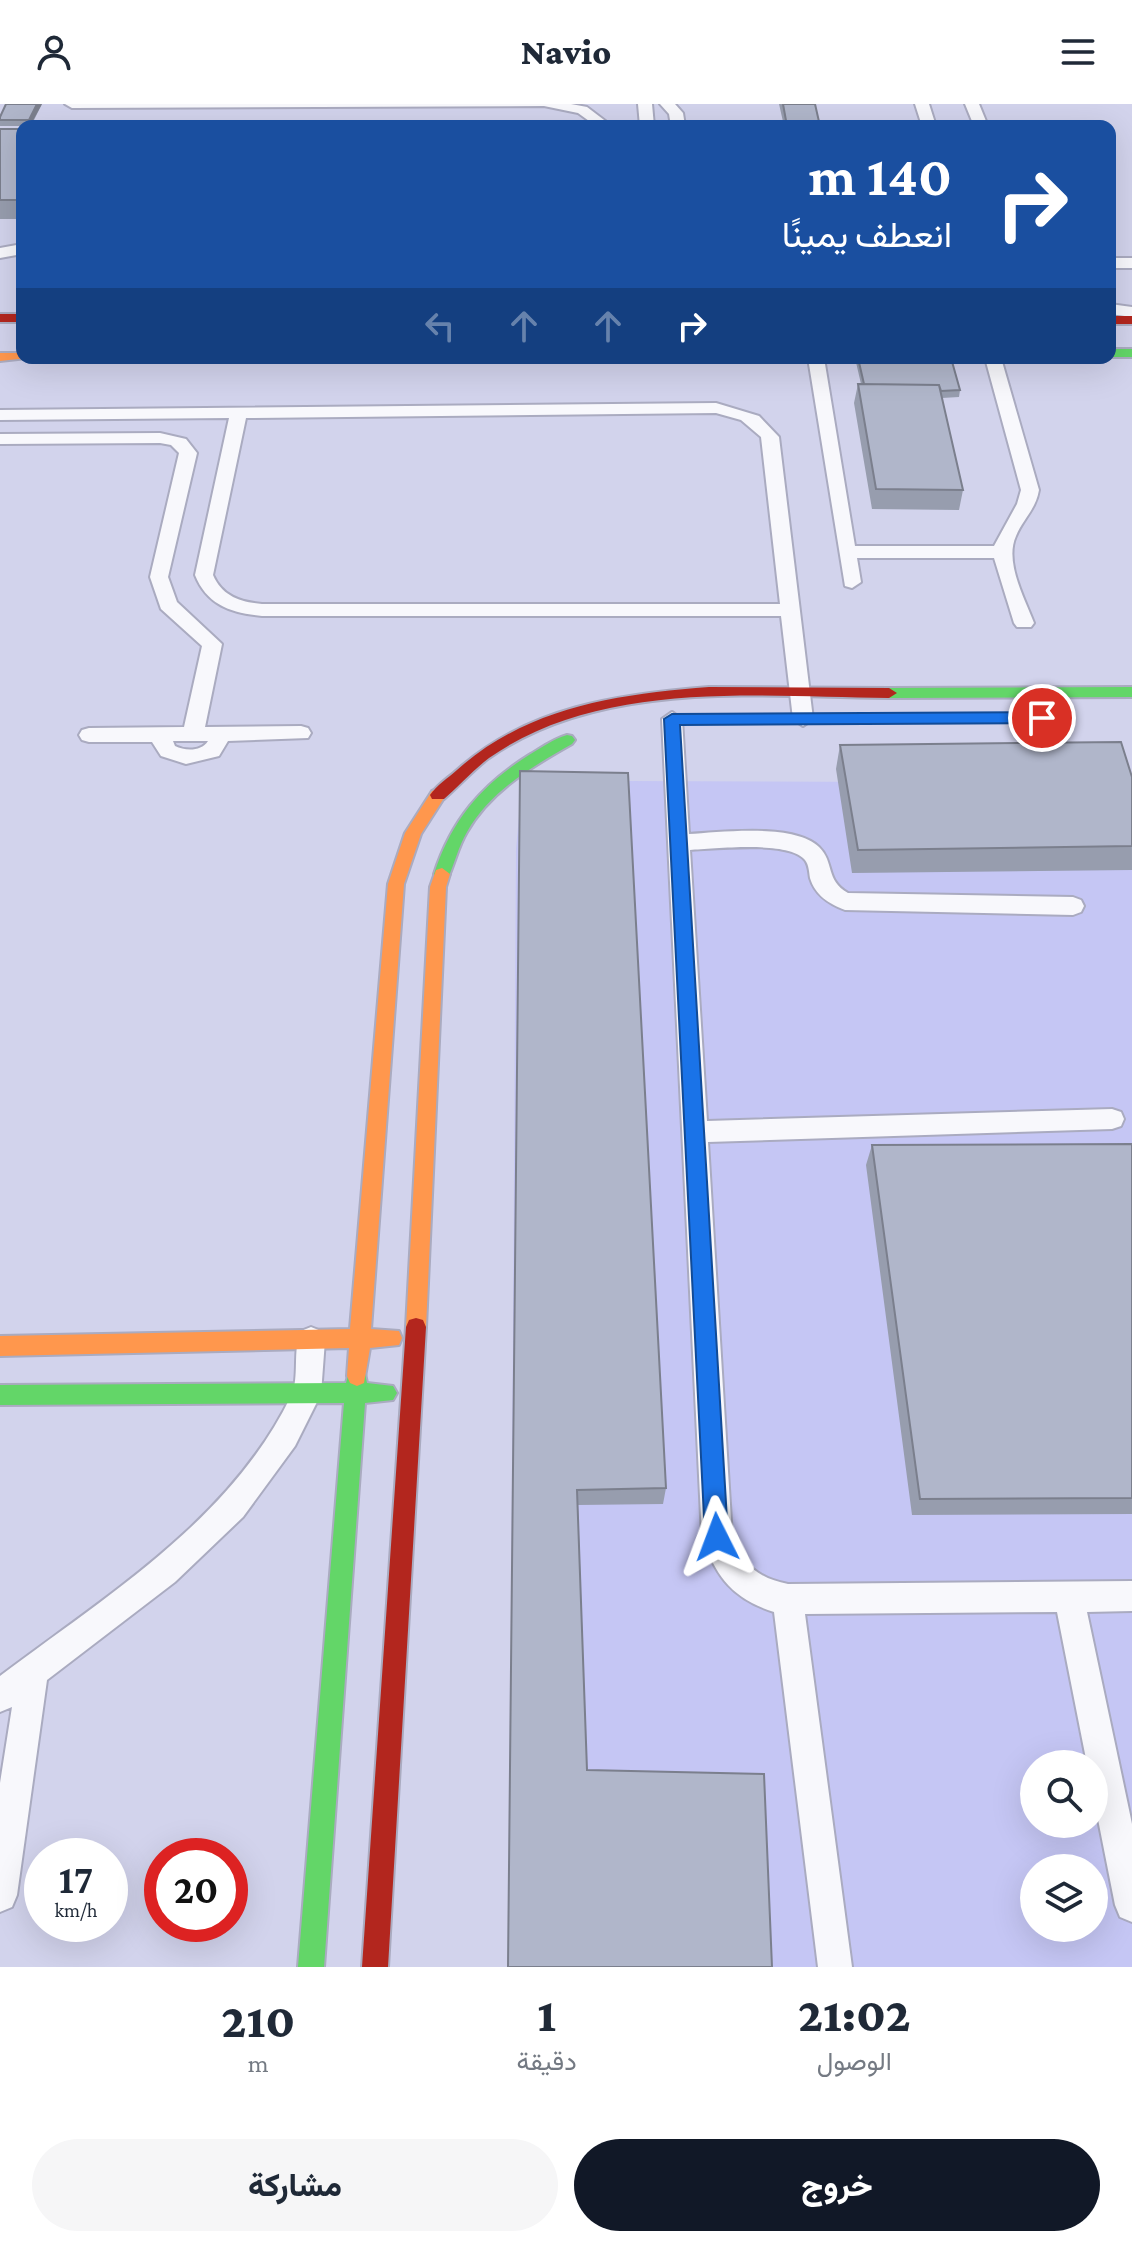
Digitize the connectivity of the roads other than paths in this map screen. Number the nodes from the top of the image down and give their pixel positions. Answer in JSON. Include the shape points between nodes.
{"nodes":[{"id":1,"x":72,"y":104,"type":"edge"},
{"id":2,"x":539,"y":104,"type":"edge"},
{"id":3,"x":549,"y":104,"type":"edge"},
{"id":4,"x":98,"y":108,"type":"edge"},
{"id":5,"x":596,"y":120,"type":"edge"},
{"id":6,"x":817,"y":364,"type":"edge"},
{"id":7,"x":995,"y":364,"type":"edge"},
{"id":8,"x":239,"y":413,"type":"junction"},
{"id":9,"x":0,"y":415,"type":"edge"},
{"id":10,"x":0,"y":439,"type":"edge"},
{"id":11,"x":847,"y":552,"type":"junction"},
{"id":12,"x":1002,"y":552,"type":"junction"},
{"id":13,"x":852,"y":582,"type":"dead end"},
{"id":14,"x":790,"y":610,"type":"junction"},
{"id":15,"x":1024,"y":623,"type":"dead end"},
{"id":16,"x":799,"y":692,"type":"junction"},
{"id":17,"x":1132,"y":692,"type":"edge"},
{"id":18,"x":803,"y":719,"type":"dead end"},
{"id":19,"x":673,"y":720,"type":"dead end"},
{"id":20,"x":301,"y":733,"type":"dead end"},
{"id":21,"x":162,"y":734,"type":"junction"},
{"id":22,"x":193,"y":734,"type":"junction"},
{"id":23,"x":222,"y":734,"type":"junction"},
{"id":24,"x":89,"y":735,"type":"dead end"},
{"id":25,"x":582,"y":735,"type":"dead end"},
{"id":26,"x":678,"y":842,"type":"junction"},
{"id":27,"x":1073,"y":906,"type":"dead end"},
{"id":28,"x":1112,"y":1119,"type":"dead end"},
{"id":29,"x":694,"y":1132,"type":"junction"},
{"id":30,"x":415,"y":1337,"type":"junction"},
{"id":31,"x":362,"y":1339,"type":"junction"},
{"id":32,"x":311,"y":1340,"type":"junction"},
{"id":33,"x":0,"y":1346,"type":"edge"},
{"id":34,"x":358,"y":1393,"type":"junction"},
{"id":35,"x":411,"y":1393,"type":"junction"},
{"id":36,"x":307,"y":1394,"type":"junction"},
{"id":37,"x":0,"y":1395,"type":"edge"},
{"id":38,"x":1069,"y":1596,"type":"junction"},
{"id":39,"x":1132,"y":1596,"type":"edge"},
{"id":40,"x":788,"y":1599,"type":"junction"},
{"id":41,"x":32,"y":1675,"type":"junction"},
{"id":42,"x":0,"y":1696,"type":"edge"},
{"id":43,"x":0,"y":1895,"type":"edge"},
{"id":44,"x":1132,"y":1905,"type":"edge"},
{"id":45,"x":311,"y":1967,"type":"edge"},
{"id":46,"x":375,"y":1967,"type":"edge"},
{"id":47,"x":835,"y":1967,"type":"edge"}],
"edges":[{"from":1,"to":4,"type":"lane"},
{"from":2,"to":4,"type":"lane"},
{"from":3,"to":5,"type":"lane","via":[[582,110]]},
{"from":6,"to":11,"type":"lane"},
{"from":7,"to":12,"type":"lane","via":[[1030,490],[1025,512],[1009,531]]},
{"from":8,"to":9,"type":"lane"},
{"from":8,"to":14,"type":"lane","via":[[716,408],[738,413],[770,437]]},
{"from":8,"to":14,"type":"lane","via":[[204,575],[215,595],[228,603],[262,610]]},
{"from":10,"to":22,"type":"lane","via":[[160,438],[186,447],[159,577],[168,605],[212,644]]},
{"from":11,"to":12,"type":"lane"},
{"from":11,"to":13,"type":"lane"},
{"from":12,"to":15,"type":"lane"},
{"from":14,"to":16,"type":"lane"},
{"from":16,"to":17,"type":"street"},
{"from":16,"to":18,"type":"lane"},
{"from":16,"to":31,"type":"street","via":[[667,694],[610,700],[544,718],[488,749],[449,785],[415,828],[396,884]]},
{"from":19,"to":26,"type":"lane"},
{"from":20,"to":23,"type":"lane"},
{"from":21,"to":22,"type":"lane"},
{"from":21,"to":23,"type":"lane","via":[[161,742],[171,755],[188,756],[212,751]]},
{"from":21,"to":24,"type":"lane"},
{"from":22,"to":23,"type":"lane"},
{"from":25,"to":30,"type":"street","via":[[516,768],[482,799],[453,838],[438,887]]},
{"from":26,"to":27,"type":"lane","via":[[796,843],[813,855],[824,888],[845,901]]},
{"from":26,"to":29,"type":"lane"},
{"from":28,"to":29,"type":"lane"},
{"from":29,"to":40,"type":"lane","via":[[717,1537],[733,1574],[767,1596]]},
{"from":30,"to":31,"type":"street"},
{"from":30,"to":35,"type":"street"},
{"from":31,"to":32,"type":"street"},
{"from":31,"to":34,"type":"street"},
{"from":32,"to":33,"type":"street"},
{"from":32,"to":36,"type":"lane"},
{"from":34,"to":35,"type":"street"},
{"from":34,"to":36,"type":"street"},
{"from":34,"to":45,"type":"street"},
{"from":35,"to":46,"type":"street"},
{"from":36,"to":37,"type":"street"},
{"from":36,"to":41,"type":"lane","via":[[285,1436],[233,1507],[164,1571]]},
{"from":38,"to":39,"type":"lane"},
{"from":38,"to":40,"type":"lane"},
{"from":38,"to":44,"type":"lane"},
{"from":40,"to":47,"type":"lane"},
{"from":41,"to":42,"type":"lane"},
{"from":41,"to":43,"type":"lane"}]}
